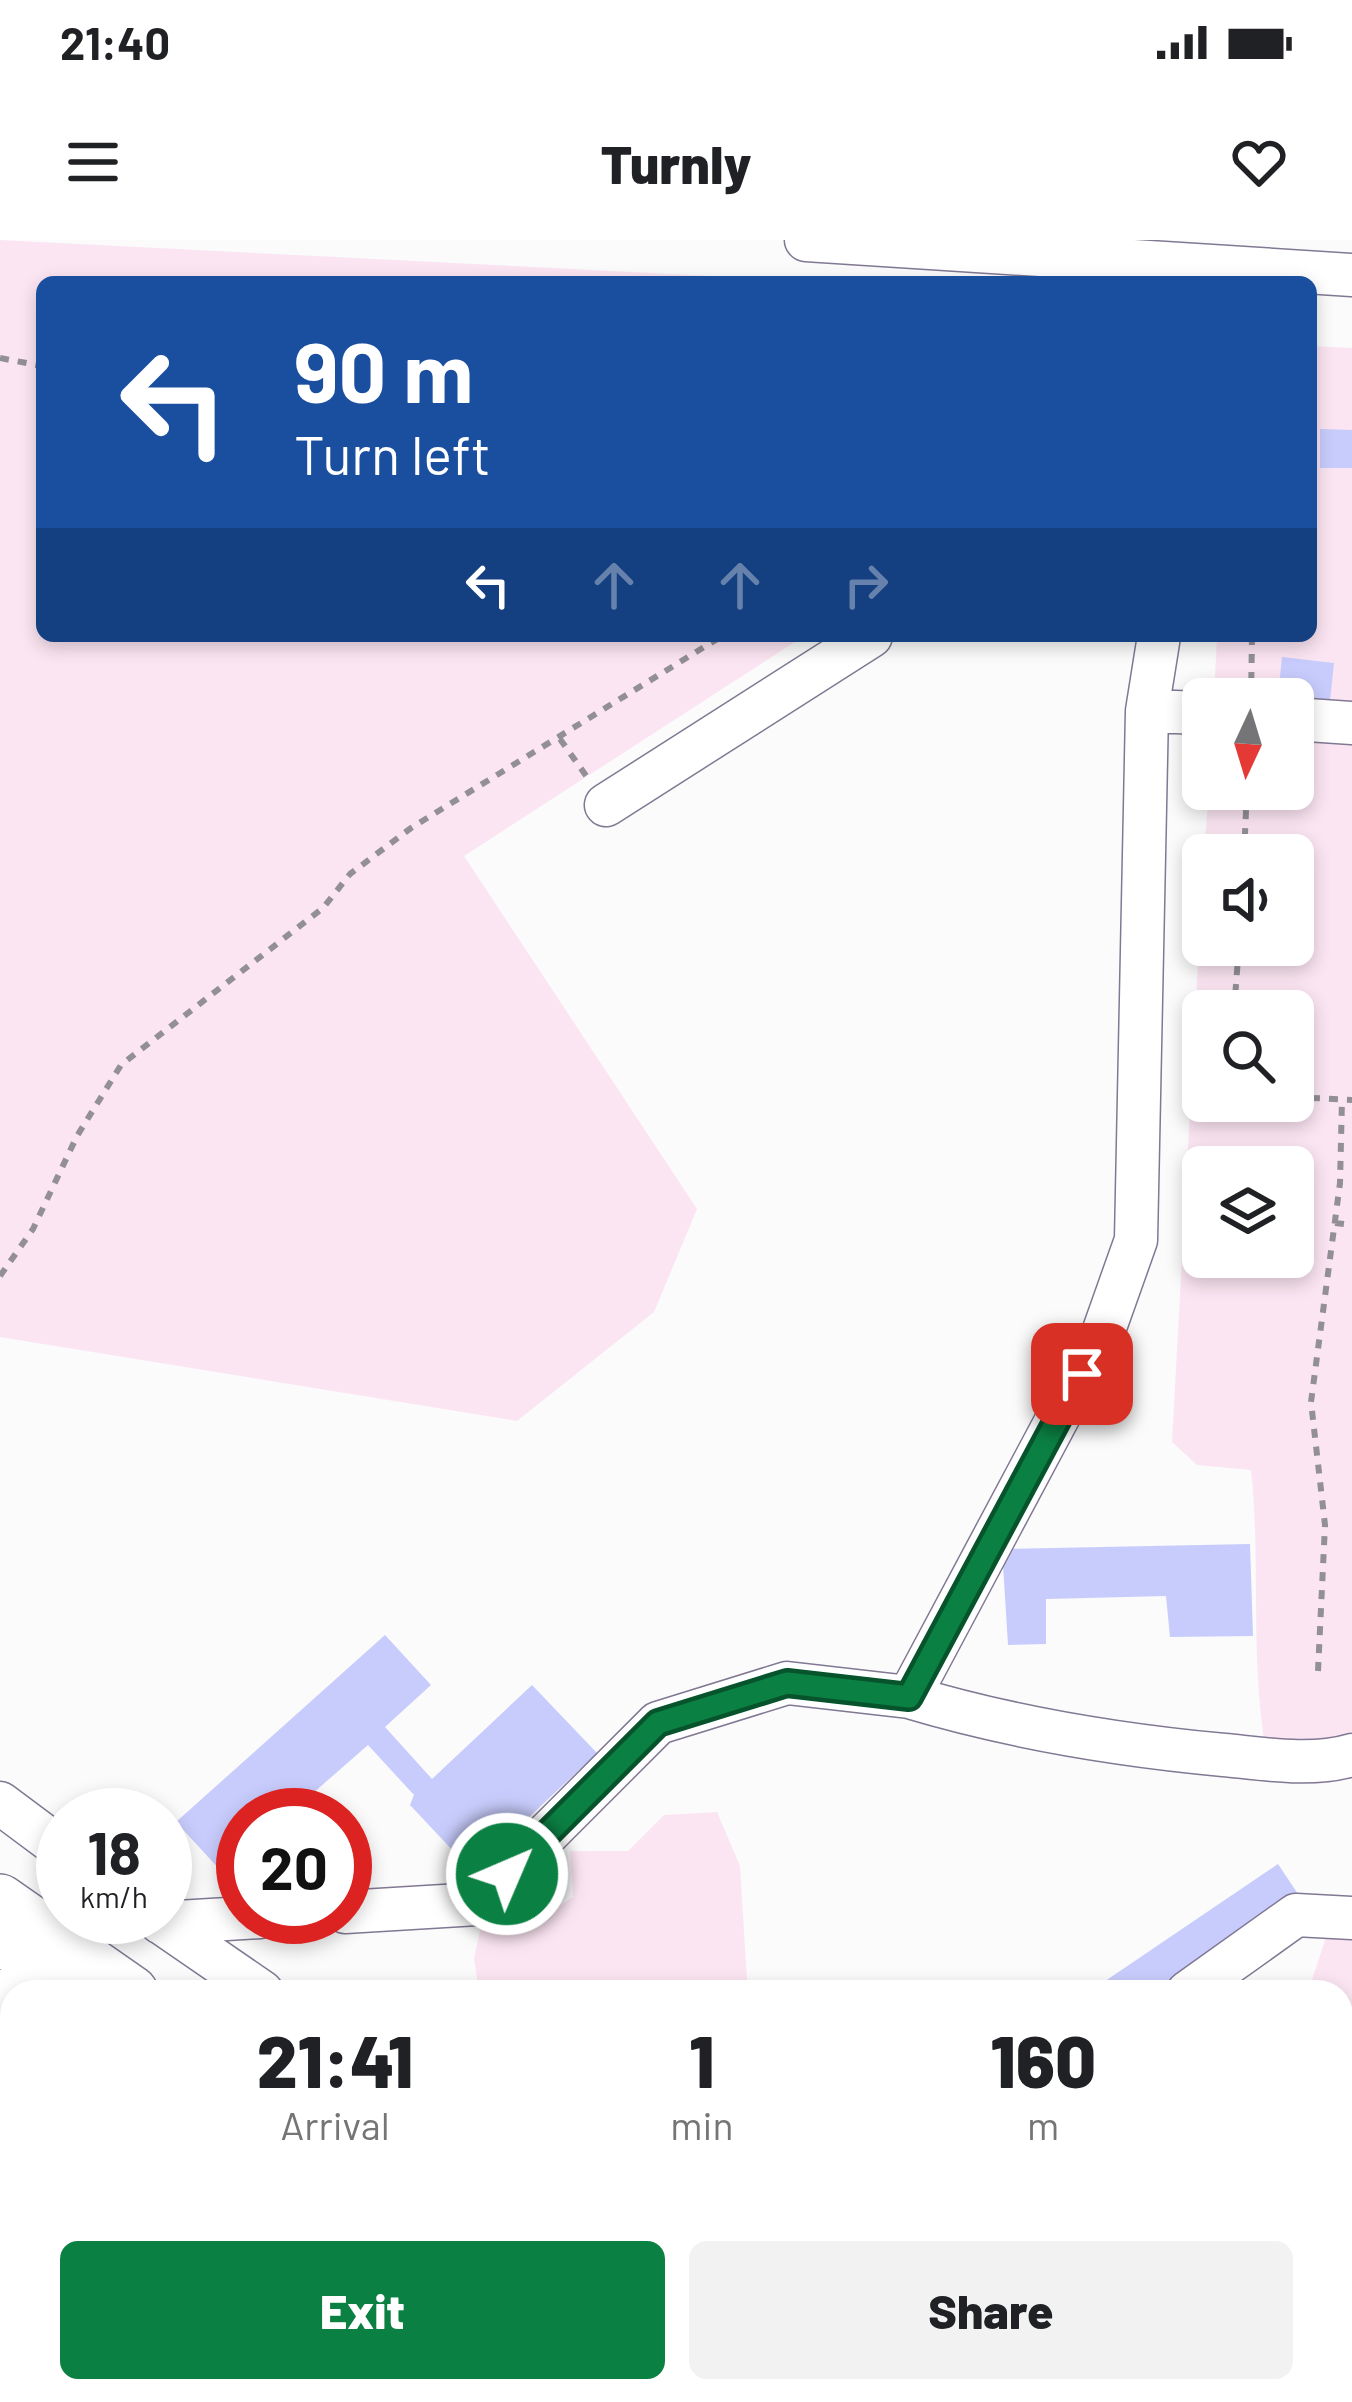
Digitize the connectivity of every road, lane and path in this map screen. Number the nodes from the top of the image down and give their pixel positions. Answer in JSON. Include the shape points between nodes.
{"nodes":[{"id":1,"x":806,"y":240,"type":"edge"},
{"id":2,"x":1352,"y":274,"type":"edge"},
{"id":3,"x":1252,"y":275,"type":"edge"},
{"id":4,"x":0,"y":358,"type":"edge"},
{"id":5,"x":36,"y":365,"type":"edge"},
{"id":6,"x":712,"y":642,"type":"edge"},
{"id":7,"x":862,"y":642,"type":"edge"},
{"id":8,"x":1158,"y":642,"type":"edge"},
{"id":9,"x":1252,"y":642,"type":"edge"},
{"id":10,"x":1251,"y":678,"type":"edge"},
{"id":11,"x":1148,"y":711,"type":"junction"},
{"id":12,"x":1182,"y":712,"type":"edge"},
{"id":13,"x":1314,"y":720,"type":"edge"},
{"id":14,"x":1352,"y":723,"type":"edge"},
{"id":15,"x":605,"y":805,"type":"dead end"},
{"id":16,"x":1314,"y":1097,"type":"edge"},
{"id":17,"x":1342,"y":1099,"type":"junction"},
{"id":18,"x":1352,"y":1100,"type":"edge"},
{"id":19,"x":1335,"y":1223,"type":"junction"},
{"id":20,"x":1352,"y":1225,"type":"edge"},
{"id":21,"x":0,"y":1276,"type":"edge"},
{"id":22,"x":1318,"y":1671,"type":"dead end"},
{"id":23,"x":909,"y":1697,"type":"junction"},
{"id":24,"x":1352,"y":1755,"type":"edge"},
{"id":25,"x":0,"y":1803,"type":"edge"},
{"id":26,"x":36,"y":1830,"type":"edge"},
{"id":27,"x":0,"y":1900,"type":"edge"},
{"id":28,"x":372,"y":1910,"type":"edge"},
{"id":29,"x":1352,"y":1918,"type":"edge"},
{"id":30,"x":0,"y":1932,"type":"edge"},
{"id":31,"x":192,"y":1944,"type":"edge"},
{"id":32,"x":66,"y":1980,"type":"edge"},
{"id":33,"x":115,"y":1980,"type":"edge"},
{"id":34,"x":244,"y":1980,"type":"edge"},
{"id":35,"x":1205,"y":1980,"type":"edge"}],
"edges":[{"from":1,"to":3,"type":"street"},
{"from":2,"to":3,"type":"street"},
{"from":4,"to":5,"type":"path"},
{"from":6,"to":21,"type":"path","via":[[411,828],[350,874],[323,908],[121,1065]]},
{"from":7,"to":15,"type":"street"},
{"from":8,"to":11,"type":"street"},
{"from":9,"to":10,"type":"path"},
{"from":11,"to":12,"type":"street"},
{"from":11,"to":23,"type":"street","via":[[1136,1240],[1103,1333]]},
{"from":13,"to":14,"type":"street"},
{"from":16,"to":17,"type":"path"},
{"from":17,"to":18,"type":"path"},
{"from":17,"to":19,"type":"path"},
{"from":19,"to":20,"type":"path"},
{"from":19,"to":22,"type":"path","via":[[1311,1402],[1325,1526]]},
{"from":23,"to":24,"type":"street","via":[[990,1721],[1160,1749],[1292,1761]]},
{"from":23,"to":28,"type":"street","via":[[787,1683],[658,1723],[477,1904]]},
{"from":25,"to":26,"type":"street"},
{"from":27,"to":33,"type":"main road"},
{"from":29,"to":35,"type":"street","via":[[1296,1915]]},
{"from":30,"to":32,"type":"highway"},
{"from":31,"to":34,"type":"street"}]}
